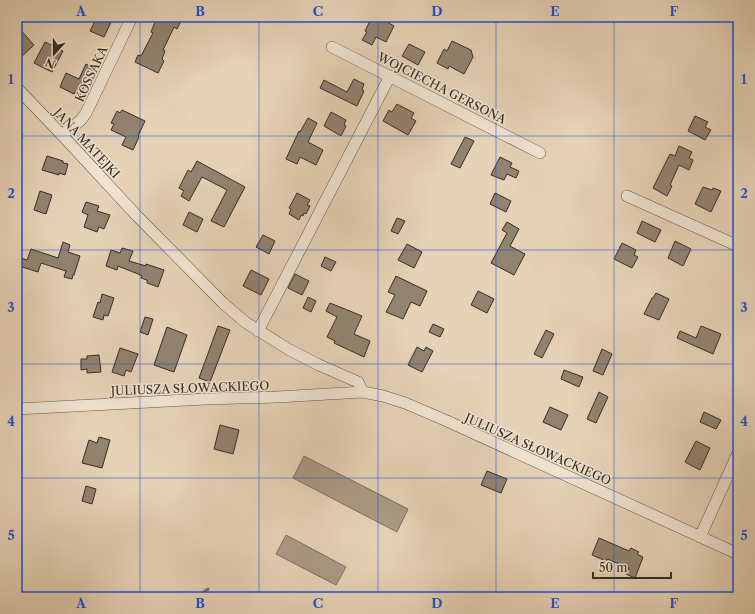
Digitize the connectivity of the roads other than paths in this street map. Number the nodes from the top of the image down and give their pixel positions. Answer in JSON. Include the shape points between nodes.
{"nodes":[{"id":1,"x":132,"y":17,"type":"edge"},
{"id":2,"x":332,"y":47,"type":"dead end"},
{"id":3,"x":390,"y":76,"type":"junction"},
{"id":4,"x":17,"y":88,"type":"edge"},
{"id":5,"x":62,"y":135,"type":"junction"},
{"id":6,"x":540,"y":153,"type":"dead end"},
{"id":7,"x":627,"y":196,"type":"dead end"},
{"id":8,"x":738,"y":246,"type":"edge"},
{"id":9,"x":258,"y":331,"type":"junction"},
{"id":10,"x":363,"y":392,"type":"junction"},
{"id":11,"x":17,"y":409,"type":"edge"},
{"id":12,"x":738,"y":453,"type":"edge"},
{"id":13,"x":700,"y":536,"type":"junction"},
{"id":14,"x":738,"y":554,"type":"edge"}],
"edges":[{"from":1,"to":5,"type":"street","name":"KOSSAKA","via":[[86,113]]},
{"from":2,"to":3,"type":"street","name":"WOJCIECHA GERSONA"},
{"from":3,"to":6,"type":"street","name":"WOJCIECHA GERSONA"},
{"from":3,"to":9,"type":"street"},
{"from":4,"to":5,"type":"street","name":"JANA MATEJKI"},
{"from":5,"to":9,"type":"street","name":"JANA MATEJKI","via":[[223,303]]},
{"from":7,"to":8,"type":"street"},
{"from":9,"to":10,"type":"street","via":[[319,365],[358,382]]},
{"from":10,"to":11,"type":"street","name":"JULIUSZA SŁOWACKIEGO"},
{"from":10,"to":13,"type":"street","name":"JULIUSZA SŁOWACKIEGO","via":[[405,403]]},
{"from":12,"to":13,"type":"street"},
{"from":13,"to":14,"type":"street","name":"JULIUSZA SŁOWACKIEGO"}]}
